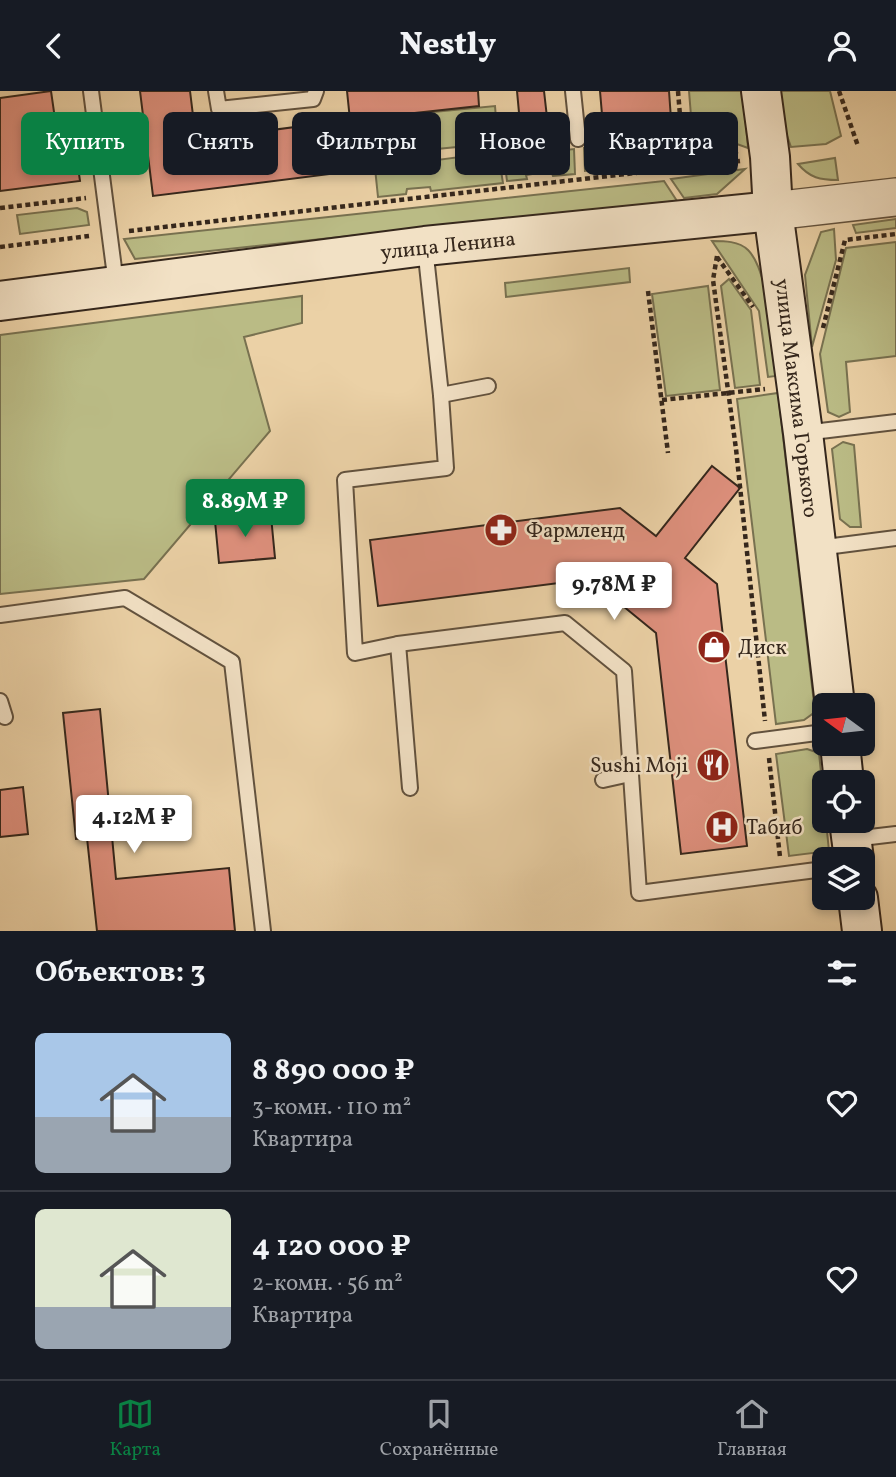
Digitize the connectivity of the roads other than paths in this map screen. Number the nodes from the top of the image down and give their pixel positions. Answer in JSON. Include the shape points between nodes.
{"nodes":[{"id":1,"x":91,"y":91,"type":"edge"},
{"id":2,"x":216,"y":91,"type":"edge"},
{"id":3,"x":317,"y":91,"type":"edge"},
{"id":4,"x":573,"y":91,"type":"edge"},
{"id":5,"x":761,"y":91,"type":"edge"},
{"id":6,"x":578,"y":139,"type":"dead end"},
{"id":7,"x":896,"y":197,"type":"edge"},
{"id":8,"x":773,"y":211,"type":"junction"},
{"id":9,"x":425,"y":246,"type":"junction"},
{"id":10,"x":116,"y":286,"type":"junction"},
{"id":11,"x":0,"y":300,"type":"edge"},
{"id":12,"x":488,"y":386,"type":"dead end"},
{"id":13,"x":441,"y":395,"type":"junction"},
{"id":14,"x":896,"y":422,"type":"edge"},
{"id":15,"x":803,"y":433,"type":"junction"},
{"id":16,"x":896,"y":538,"type":"edge"},
{"id":17,"x":815,"y":548,"type":"junction"},
{"id":18,"x":0,"y":615,"type":"edge"},
{"id":19,"x":398,"y":644,"type":"junction"},
{"id":20,"x":833,"y":693,"type":"edge"},
{"id":21,"x":0,"y":701,"type":"edge"},
{"id":22,"x":5,"y":717,"type":"dead end"},
{"id":23,"x":812,"y":734,"type":"edge"},
{"id":24,"x":761,"y":740,"type":"road end"},
{"id":25,"x":630,"y":775,"type":"junction"},
{"id":26,"x":603,"y":780,"type":"dead end"},
{"id":27,"x":410,"y":789,"type":"dead end"},
{"id":28,"x":896,"y":834,"type":"edge"},
{"id":29,"x":852,"y":840,"type":"edge"},
{"id":30,"x":812,"y":870,"type":"edge"},
{"id":31,"x":859,"y":910,"type":"edge"},
{"id":32,"x":263,"y":931,"type":"edge"},
{"id":33,"x":862,"y":931,"type":"edge"}],
"edges":[{"from":1,"to":10,"type":"lane"},
{"from":2,"to":3,"type":"lane","via":[[219,109],[313,99]]},
{"from":4,"to":6,"type":"lane"},
{"from":5,"to":8,"type":"main road","name":"улица Максима Горького"},
{"from":7,"to":8,"type":"street","name":"улица Ленина"},
{"from":8,"to":9,"type":"main road","name":"улица Ленина"},
{"from":8,"to":15,"type":"main road","name":"улица Максима Горького"},
{"from":9,"to":10,"type":"main road","name":"улица Ленина"},
{"from":9,"to":13,"type":"lane"},
{"from":10,"to":11,"type":"main road","name":"улица Ленина"},
{"from":12,"to":13,"type":"lane"},
{"from":13,"to":19,"type":"lane","via":[[446,468],[345,480],[355,653]]},
{"from":14,"to":15,"type":"lane"},
{"from":15,"to":17,"type":"main road","name":"улица Максима Горького"},
{"from":16,"to":17,"type":"lane"},
{"from":17,"to":20,"type":"main road","name":"улица Максима Горького"},
{"from":18,"to":32,"type":"lane","via":[[125,598],[232,662]]},
{"from":19,"to":25,"type":"lane","via":[[565,623],[624,671]]},
{"from":19,"to":27,"type":"lane"},
{"from":21,"to":22,"type":"lane"},
{"from":23,"to":24,"type":"lane"},
{"from":25,"to":26,"type":"lane"},
{"from":25,"to":30,"type":"lane","via":[[639,893]]},
{"from":28,"to":29,"type":"lane"},
{"from":31,"to":33,"type":"main road"}]}
